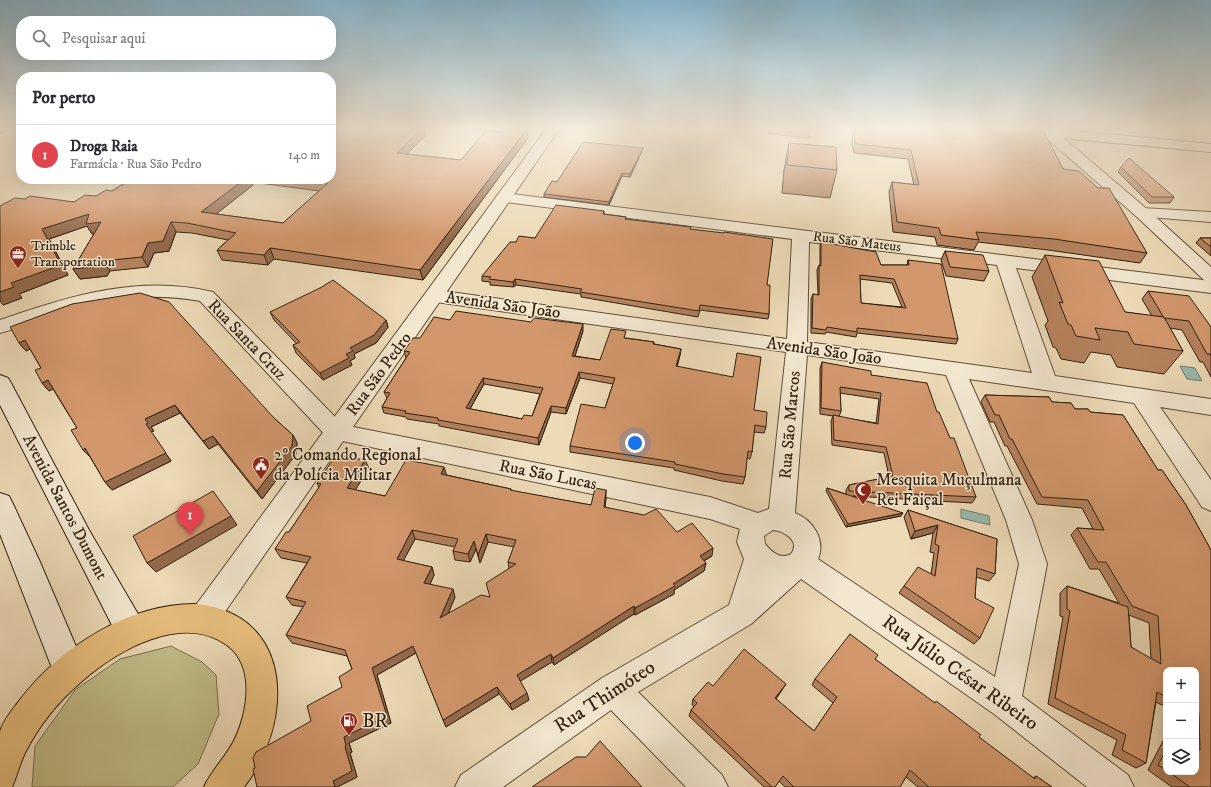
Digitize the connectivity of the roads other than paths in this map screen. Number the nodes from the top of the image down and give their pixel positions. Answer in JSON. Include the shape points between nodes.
{"nodes":[{"id":1,"x":527,"y":165,"type":"edge"},
{"id":2,"x":1085,"y":165,"type":"edge"},
{"id":3,"x":503,"y":198,"type":"junction"},
{"id":4,"x":1142,"y":214,"type":"junction"},
{"id":5,"x":1211,"y":217,"type":"edge"},
{"id":6,"x":801,"y":235,"type":"junction"},
{"id":7,"x":1004,"y":260,"type":"junction"},
{"id":8,"x":1211,"y":277,"type":"edge"},
{"id":9,"x":1211,"y":287,"type":"edge"},
{"id":10,"x":436,"y":296,"type":"junction"},
{"id":11,"x":0,"y":327,"type":"edge"},
{"id":12,"x":797,"y":348,"type":"junction"},
{"id":13,"x":954,"y":369,"type":"junction"},
{"id":14,"x":1046,"y":382,"type":"junction"},
{"id":15,"x":0,"y":383,"type":"edge"},
{"id":16,"x":1141,"y":397,"type":"junction"},
{"id":17,"x":1211,"y":408,"type":"edge"},
{"id":18,"x":336,"y":432,"type":"junction"},
{"id":19,"x":1211,"y":500,"type":"edge"},
{"id":20,"x":0,"y":504,"type":"edge"},
{"id":21,"x":769,"y":522,"type":"junction"},
{"id":22,"x":758,"y":558,"type":"junction"},
{"id":23,"x":797,"y":565,"type":"junction"},
{"id":24,"x":741,"y":614,"type":"junction"},
{"id":25,"x":203,"y":619,"type":"junction"},
{"id":26,"x":131,"y":631,"type":"junction"},
{"id":27,"x":70,"y":670,"type":"junction"},
{"id":28,"x":613,"y":689,"type":"junction"},
{"id":29,"x":1005,"y":703,"type":"junction"},
{"id":30,"x":0,"y":775,"type":"edge"},
{"id":31,"x":222,"y":787,"type":"edge"},
{"id":32,"x":473,"y":787,"type":"edge"},
{"id":33,"x":710,"y":787,"type":"edge"},
{"id":34,"x":1116,"y":787,"type":"edge"}],
"edges":[{"from":1,"to":3,"type":"street","name":"Rua São Pedro"},
{"from":2,"to":4,"type":"street"},
{"from":3,"to":6,"type":"street","name":"Rua São Mateus"},
{"from":3,"to":10,"type":"street","name":"Rua São Pedro"},
{"from":4,"to":5,"type":"street"},
{"from":4,"to":8,"type":"street"},
{"from":6,"to":7,"type":"street","name":"Rua São Mateus"},
{"from":6,"to":12,"type":"street","name":"Rua São Marcos"},
{"from":7,"to":9,"type":"street","name":"Rua São Mateus"},
{"from":7,"to":14,"type":"street"},
{"from":10,"to":12,"type":"street","name":"Avenida São João"},
{"from":10,"to":18,"type":"street","name":"Rua São Pedro"},
{"from":11,"to":18,"type":"street","name":"Rua Santa Cruz","via":[[62,304],[116,291],[181,290],[206,296]]},
{"from":12,"to":13,"type":"street","name":"Avenida São João"},
{"from":12,"to":21,"type":"street","name":"Rua São Marcos"},
{"from":13,"to":14,"type":"street","name":"Avenida São João"},
{"from":13,"to":29,"type":"street","via":[[1019,520],[1033,564]]},
{"from":14,"to":16,"type":"street","name":"Avenida São João"},
{"from":15,"to":26,"type":"street","name":"Avenida Santos Dumont"},
{"from":16,"to":17,"type":"street","name":"Avenida São João"},
{"from":16,"to":19,"type":"street"},
{"from":18,"to":21,"type":"street","name":"Rua São Lucas"},
{"from":18,"to":25,"type":"street","name":"Rua São Pedro"},
{"from":20,"to":27,"type":"street"},
{"from":21,"to":22,"type":"street","via":[[750,536],[750,543]]},
{"from":21,"to":23,"type":"street","via":[[798,528],[805,538],[808,549],[806,557]]},
{"from":22,"to":23,"type":"street","via":[[775,567]]},
{"from":22,"to":24,"type":"street"},
{"from":23,"to":24,"type":"street","name":"Rua Thimóteo"},
{"from":23,"to":29,"type":"street","name":"Rua Júlio César Ribeiro"},
{"from":24,"to":28,"type":"street","name":"Rua Thimóteo"},
{"from":25,"to":26,"type":"main road","via":[[169,620]]},
{"from":25,"to":31,"type":"main road","via":[[232,628],[253,649],[263,678],[260,715],[243,758]]},
{"from":26,"to":27,"type":"main road","via":[[100,648]]},
{"from":27,"to":30,"type":"main road","via":[[38,703],[13,741]]},
{"from":28,"to":32,"type":"street","name":"Rua Thimóteo"},
{"from":28,"to":33,"type":"street"},
{"from":29,"to":34,"type":"street","name":"Rua Júlio César Ribeiro"}]}
